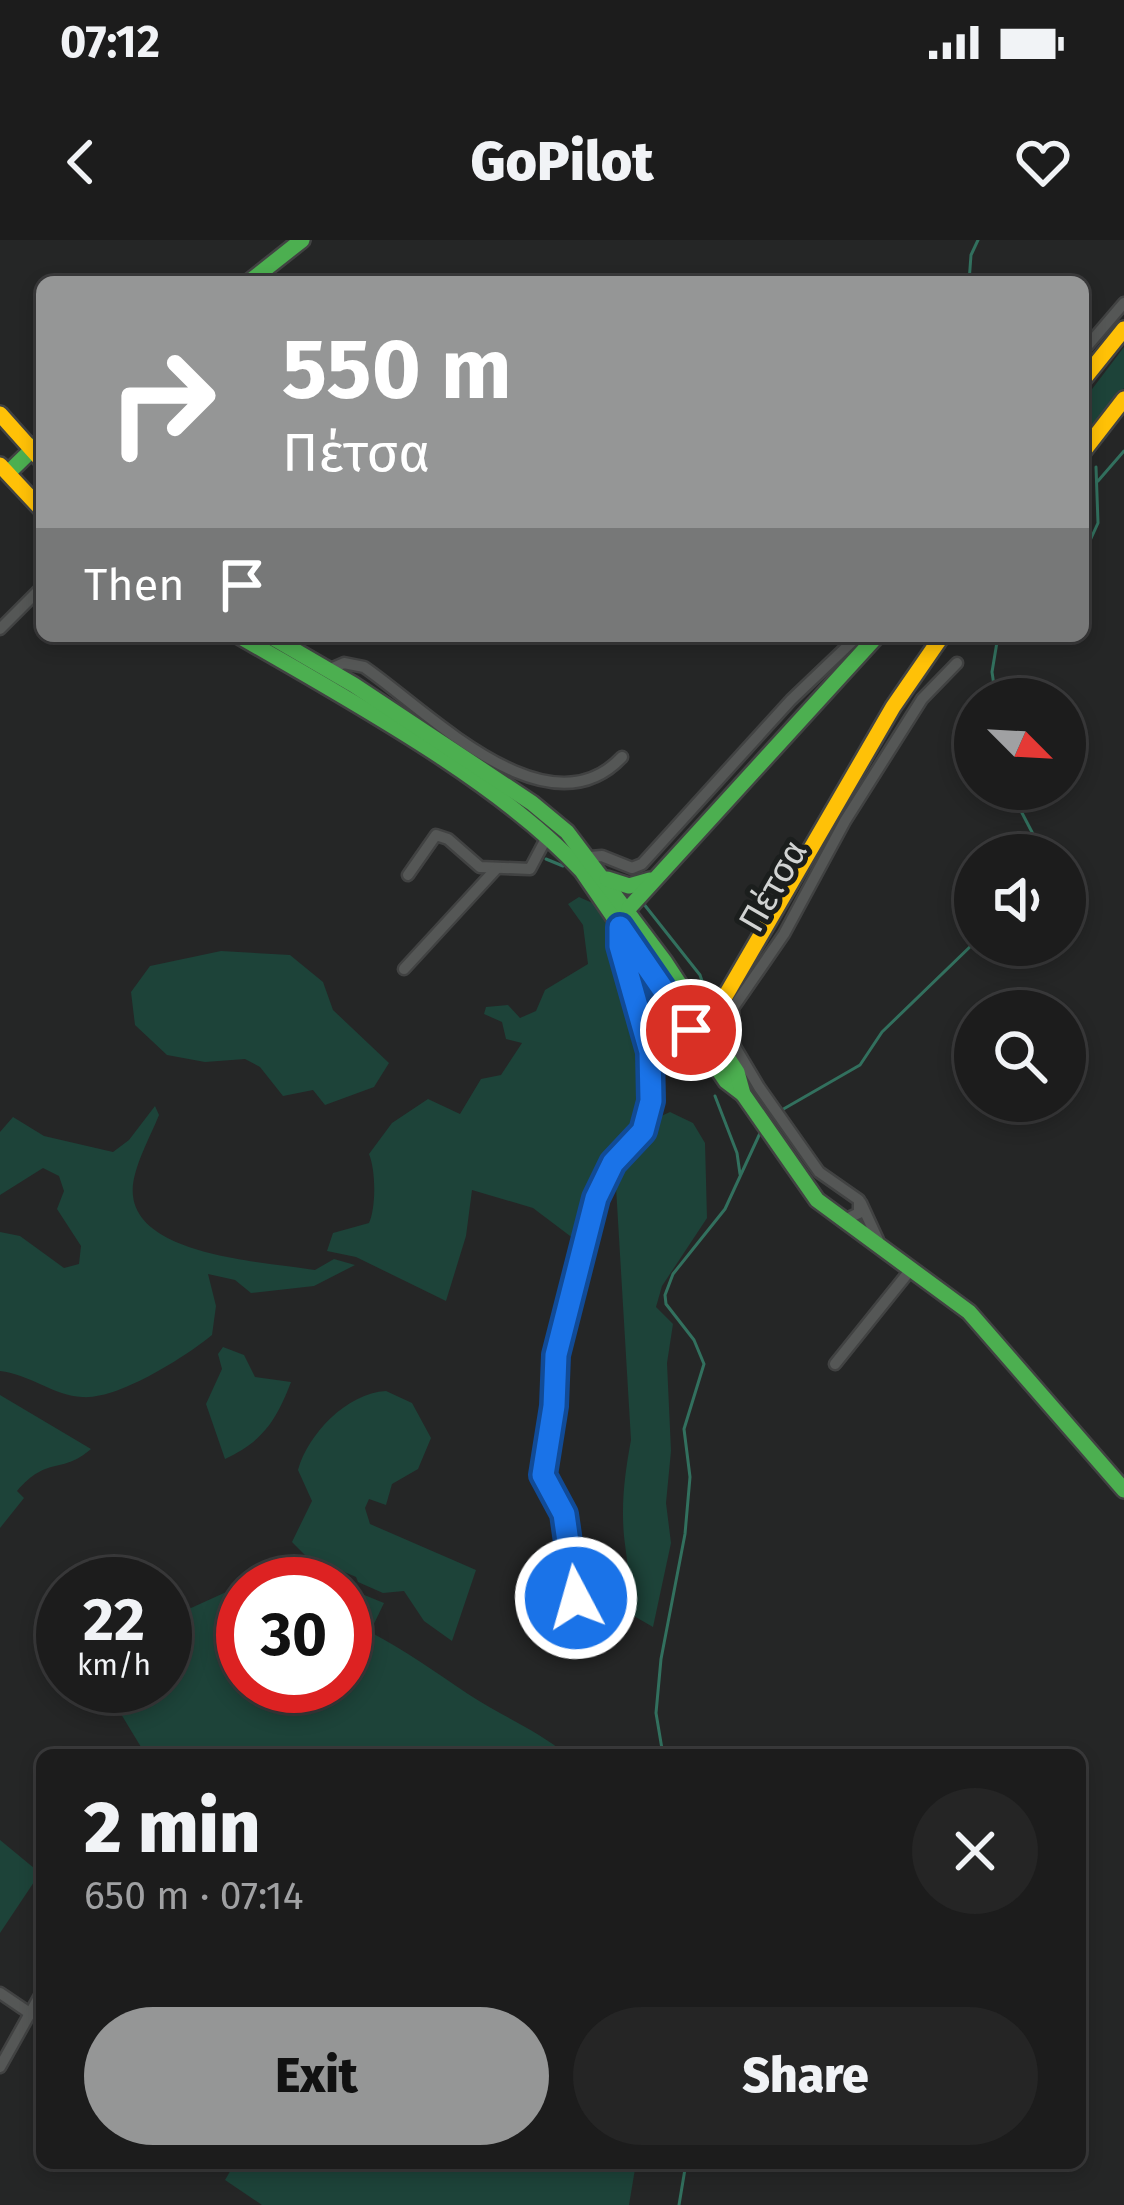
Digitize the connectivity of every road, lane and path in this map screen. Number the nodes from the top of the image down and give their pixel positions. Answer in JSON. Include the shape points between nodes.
{"nodes":[{"id":1,"x":302,"y":240,"type":"edge"},
{"id":2,"x":256,"y":276,"type":"edge"},
{"id":3,"x":1124,"y":303,"type":"edge"},
{"id":4,"x":1124,"y":329,"type":"edge"},
{"id":5,"x":1089,"y":344,"type":"edge"},
{"id":6,"x":1089,"y":373,"type":"edge"},
{"id":7,"x":1124,"y":399,"type":"edge"},
{"id":8,"x":0,"y":414,"type":"edge"},
{"id":9,"x":1089,"y":444,"type":"edge"},
{"id":10,"x":36,"y":446,"type":"edge"},
{"id":11,"x":36,"y":452,"type":"edge"},
{"id":12,"x":4,"y":469,"type":"edge"},
{"id":13,"x":36,"y":504,"type":"edge"},
{"id":14,"x":36,"y":593,"type":"edge"},
{"id":15,"x":0,"y":629,"type":"edge"},
{"id":16,"x":249,"y":642,"type":"edge"},
{"id":17,"x":280,"y":642,"type":"edge"},
{"id":18,"x":852,"y":642,"type":"edge"},
{"id":19,"x":871,"y":642,"type":"edge"},
{"id":20,"x":938,"y":642,"type":"edge"},
{"id":21,"x":957,"y":663,"type":"dead end"},
{"id":22,"x":328,"y":670,"type":"junction"},
{"id":23,"x":622,"y":757,"type":"dead end"},
{"id":24,"x":548,"y":836,"type":"junction"},
{"id":25,"x":590,"y":857,"type":"junction"},
{"id":26,"x":497,"y":868,"type":"junction"},
{"id":27,"x":408,"y":875,"type":"dead end"},
{"id":28,"x":654,"y":878,"type":"junction"},
{"id":29,"x":607,"y":879,"type":"junction"},
{"id":30,"x":628,"y":908,"type":"junction"},
{"id":31,"x":620,"y":927,"type":"junction"},
{"id":32,"x":404,"y":969,"type":"dead end"},
{"id":33,"x":698,"y":1025,"type":"junction"},
{"id":34,"x":751,"y":1090,"type":"junction"},
{"id":35,"x":804,"y":1168,"type":"junction"},
{"id":36,"x":857,"y":1197,"type":"junction"},
{"id":37,"x":842,"y":1222,"type":"junction"},
{"id":38,"x":887,"y":1252,"type":"junction"},
{"id":39,"x":912,"y":1267,"type":"junction"},
{"id":40,"x":836,"y":1364,"type":"dead end"},
{"id":41,"x":1124,"y":1490,"type":"edge"},
{"id":42,"x":581,"y":1619,"type":"dead end"},
{"id":43,"x":0,"y":1993,"type":"edge"},
{"id":44,"x":36,"y":2004,"type":"edge"},
{"id":45,"x":31,"y":2014,"type":"junction"},
{"id":46,"x":0,"y":2067,"type":"edge"}],
"edges":[{"from":1,"to":2,"type":"main road"},
{"from":3,"to":5,"type":"street"},
{"from":4,"to":6,"type":"main road"},
{"from":7,"to":9,"type":"main road"},
{"from":8,"to":10,"type":"main road"},
{"from":11,"to":12,"type":"main road"},
{"from":12,"to":13,"type":"main road"},
{"from":14,"to":15,"type":"street"},
{"from":16,"to":24,"type":"main road","name":"Πέτσα"},
{"from":17,"to":22,"type":"main road","name":"Πέτσα"},
{"from":18,"to":25,"type":"street","via":[[642,864]]},
{"from":19,"to":28,"type":"main road"},
{"from":20,"to":33,"type":"main road","via":[[723,1000]]},
{"from":21,"to":34,"type":"street","name":"Πέτσα","via":[[922,699],[733,1008],[734,1045]]},
{"from":22,"to":23,"type":"street","via":[[364,667],[476,751],[546,781],[580,783]]},
{"from":22,"to":25,"type":"main road","name":"Πέτσα","via":[[532,803]]},
{"from":24,"to":26,"type":"street","via":[[532,868]]},
{"from":24,"to":31,"type":"main road","name":"Πέτσα"},
{"from":25,"to":29,"type":"main road","name":"Πέτσα"},
{"from":26,"to":27,"type":"street","via":[[476,864],[439,835]]},
{"from":26,"to":32,"type":"street"},
{"from":28,"to":29,"type":"main road","via":[[629,886]]},
{"from":28,"to":30,"type":"main road"},
{"from":29,"to":30,"type":"main road","name":"Πέτσα"},
{"from":30,"to":31,"type":"main road"},
{"from":30,"to":33,"type":"main road","name":"Πέτσα"},
{"from":31,"to":33,"type":"main road","name":"Πέτσα"},
{"from":31,"to":42,"type":"street","via":[[650,1052],[651,1101],[643,1131],[613,1163],[592,1211],[556,1355],[543,1475],[564,1514]]},
{"from":33,"to":34,"type":"main road","name":"Πέτσα"},
{"from":34,"to":35,"type":"main road","name":"Πέτσα"},
{"from":35,"to":36,"type":"street","name":"Πέτσα"},
{"from":35,"to":37,"type":"main road","name":"Πέτσα"},
{"from":36,"to":37,"type":"street"},
{"from":36,"to":38,"type":"street","name":"Πέτσα"},
{"from":37,"to":38,"type":"main road","name":"Πέτσα"},
{"from":38,"to":39,"type":"main road"},
{"from":39,"to":40,"type":"street"},
{"from":39,"to":41,"type":"main road","via":[[969,1312]]},
{"from":43,"to":45,"type":"street"},
{"from":44,"to":45,"type":"street"},
{"from":45,"to":46,"type":"street"}]}
